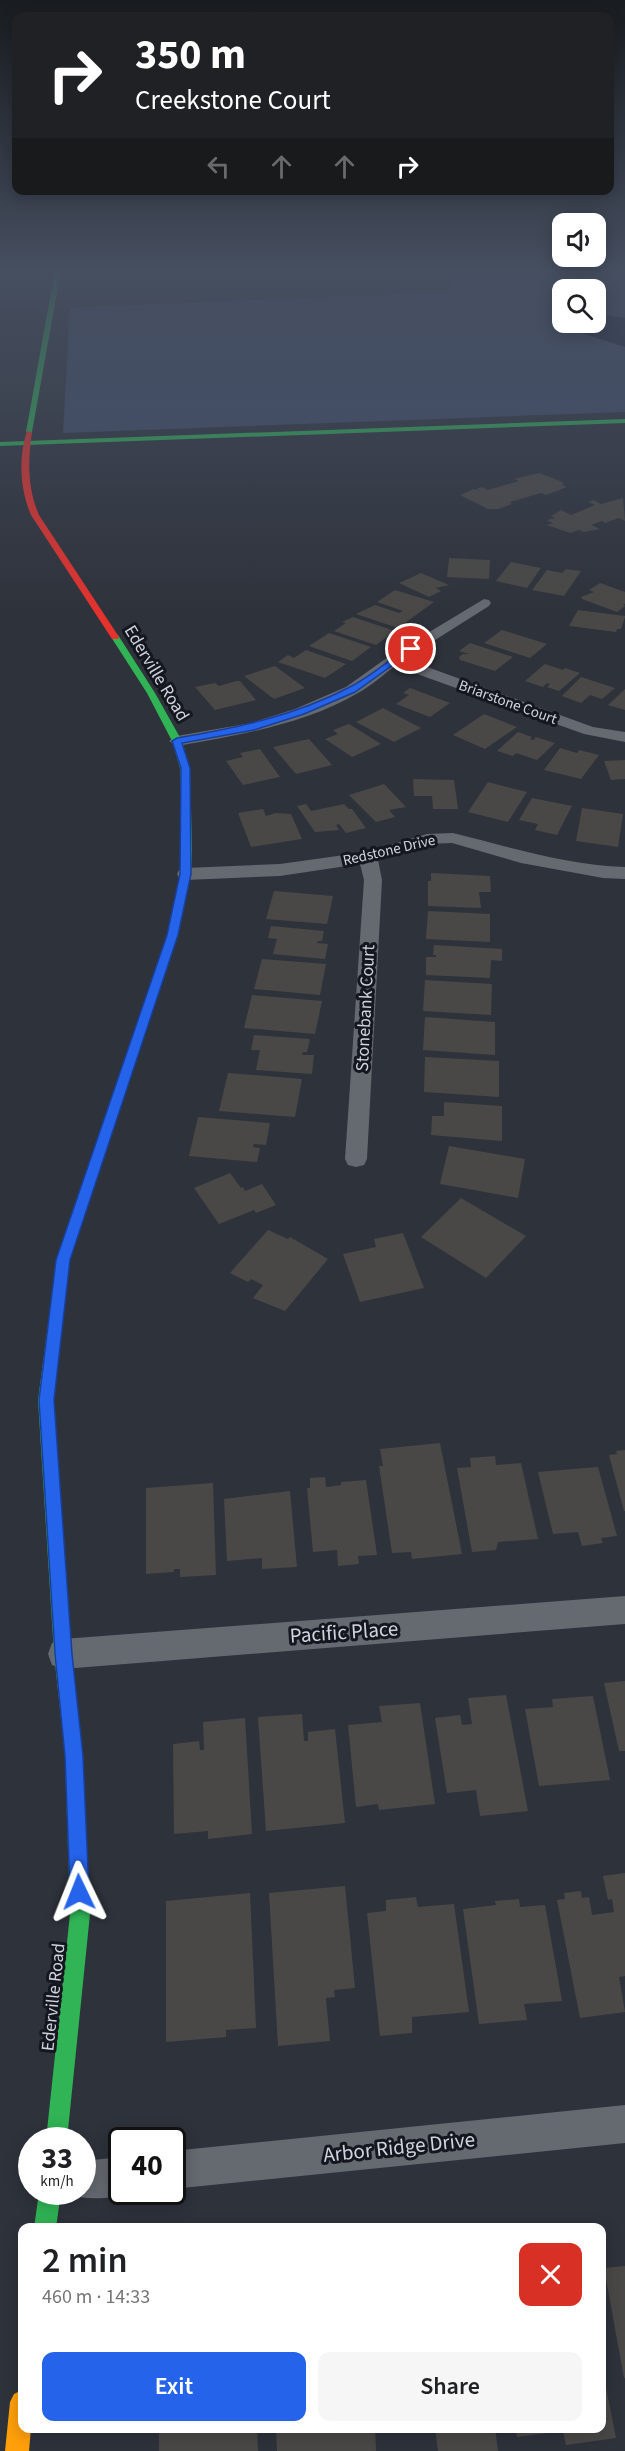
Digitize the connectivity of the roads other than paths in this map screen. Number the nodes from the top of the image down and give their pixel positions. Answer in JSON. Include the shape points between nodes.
{"nodes":[{"id":1,"x":38,"y":384,"type":"edge"},
{"id":2,"x":625,"y":421,"type":"edge"},
{"id":3,"x":564,"y":424,"type":"junction"},
{"id":4,"x":287,"y":433,"type":"junction"},
{"id":5,"x":572,"y":441,"type":"dead end"},
{"id":6,"x":27,"y":443,"type":"junction"},
{"id":7,"x":0,"y":444,"type":"edge"},
{"id":8,"x":290,"y":450,"type":"dead end"},
{"id":9,"x":30,"y":457,"type":"junction"},
{"id":10,"x":0,"y":458,"type":"edge"},
{"id":11,"x":484,"y":603,"type":"dead end"},
{"id":12,"x":393,"y":660,"type":"junction"},
{"id":13,"x":625,"y":737,"type":"edge"},
{"id":14,"x":177,"y":741,"type":"junction"},
{"id":15,"x":368,"y":857,"type":"junction"},
{"id":16,"x":625,"y":873,"type":"edge"},
{"id":17,"x":186,"y":874,"type":"junction"},
{"id":18,"x":356,"y":1159,"type":"dead end"},
{"id":19,"x":625,"y":1610,"type":"edge"},
{"id":20,"x":63,"y":1654,"type":"junction"},
{"id":21,"x":625,"y":2124,"type":"edge"},
{"id":22,"x":57,"y":2127,"type":"edge"},
{"id":23,"x":186,"y":2169,"type":"edge"},
{"id":24,"x":48,"y":2205,"type":"edge"},
{"id":25,"x":46,"y":2223,"type":"edge"},
{"id":26,"x":19,"y":2433,"type":"edge"},
{"id":27,"x":17,"y":2451,"type":"edge"}],
"edges":[{"from":1,"to":6,"type":"street","name":"Ederville Road"},
{"from":2,"to":3,"type":"street"},
{"from":3,"to":4,"type":"street"},
{"from":3,"to":5,"type":"street"},
{"from":4,"to":6,"type":"street"},
{"from":4,"to":8,"type":"street"},
{"from":6,"to":7,"type":"street"},
{"from":6,"to":9,"type":"street","name":"Ederville Road"},
{"from":9,"to":10,"type":"street"},
{"from":9,"to":14,"type":"street","name":"Ederville Road","via":[[24,479],[35,515],[151,693]]},
{"from":11,"to":12,"type":"street"},
{"from":12,"to":13,"type":"street","name":"Briarstone Court","via":[[590,731]]},
{"from":12,"to":14,"type":"street","via":[[352,690],[301,712],[254,727]]},
{"from":14,"to":17,"type":"street","name":"Ederville Road","via":[[185,768]]},
{"from":15,"to":16,"type":"street","name":"Redstone Drive","via":[[427,839],[453,838],[521,857]]},
{"from":15,"to":17,"type":"street","name":"Redstone Drive","via":[[280,870]]},
{"from":15,"to":18,"type":"street","name":"Stonebank Court","via":[[373,880]]},
{"from":17,"to":20,"type":"street","name":"Ederville Road","via":[[173,935],[63,1260],[46,1400]]},
{"from":19,"to":20,"type":"street","name":"Pacific Place"},
{"from":20,"to":22,"type":"street","name":"Ederville Road","via":[[74,1756],[80,1914]]},
{"from":21,"to":23,"type":"street","name":"Arbor Ridge Drive"},
{"from":24,"to":25,"type":"street"},
{"from":26,"to":27,"type":"street"}]}
